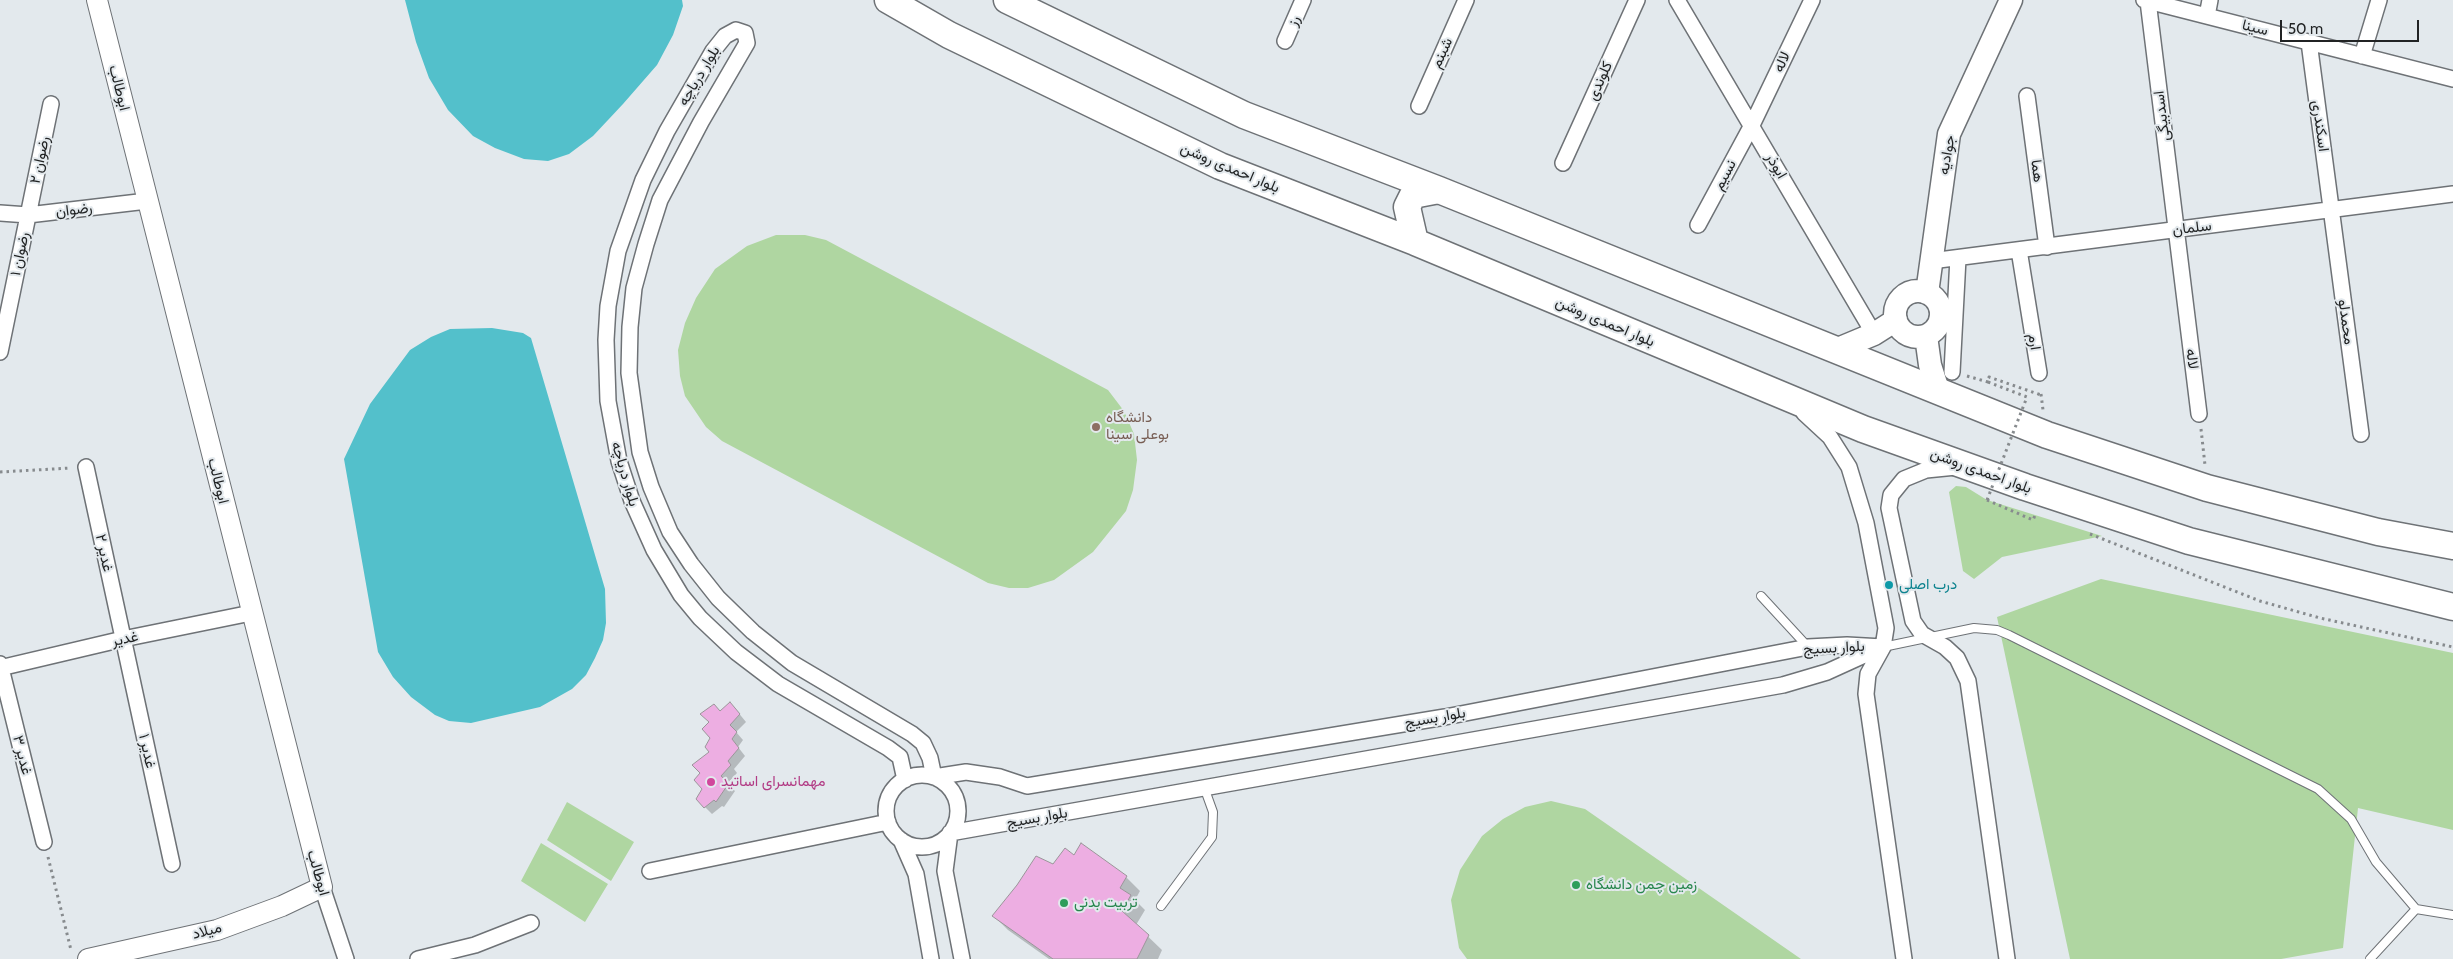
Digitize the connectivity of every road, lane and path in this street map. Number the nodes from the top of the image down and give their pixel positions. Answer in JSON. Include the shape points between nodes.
{"nodes":[{"id":1,"x":97,"y":0,"type":"edge"},
{"id":2,"x":888,"y":0,"type":"edge"},
{"id":3,"x":1007,"y":0,"type":"edge"},
{"id":4,"x":1303,"y":0,"type":"edge"},
{"id":5,"x":1466,"y":0,"type":"edge"},
{"id":6,"x":1637,"y":0,"type":"edge"},
{"id":7,"x":1677,"y":0,"type":"edge"},
{"id":8,"x":1812,"y":0,"type":"edge"},
{"id":9,"x":2011,"y":0,"type":"edge"},
{"id":10,"x":2210,"y":0,"type":"edge"},
{"id":11,"x":2379,"y":0,"type":"edge"},
{"id":12,"x":2146,"y":1,"type":"edge"},
{"id":13,"x":2207,"y":16,"type":"junction"},
{"id":14,"x":1285,"y":41,"type":"dead end"},
{"id":15,"x":2309,"y":42,"type":"junction"},
{"id":16,"x":2362,"y":56,"type":"junction"},
{"id":17,"x":2453,"y":79,"type":"edge"},
{"id":18,"x":2027,"y":96,"type":"dead end"},
{"id":19,"x":51,"y":104,"type":"dead end"},
{"id":20,"x":1419,"y":106,"type":"dead end"},
{"id":21,"x":1752,"y":125,"type":"junction"},
{"id":22,"x":1563,"y":163,"type":"dead end"},
{"id":23,"x":1439,"y":190,"type":"junction"},
{"id":24,"x":2453,"y":194,"type":"edge"},
{"id":25,"x":147,"y":201,"type":"junction"},
{"id":26,"x":2331,"y":210,"type":"junction"},
{"id":27,"x":0,"y":213,"type":"edge"},
{"id":28,"x":28,"y":215,"type":"junction"},
{"id":29,"x":1698,"y":225,"type":"dead end"},
{"id":30,"x":2176,"y":230,"type":"junction"},
{"id":31,"x":1415,"y":242,"type":"junction"},
{"id":32,"x":2046,"y":247,"type":"junction"},
{"id":33,"x":2019,"y":250,"type":"junction"},
{"id":34,"x":1958,"y":258,"type":"junction"},
{"id":35,"x":1931,"y":261,"type":"junction"},
{"id":36,"x":1927,"y":293,"type":"junction"},
{"id":37,"x":1896,"y":320,"type":"junction"},
{"id":38,"x":1874,"y":334,"type":"junction"},
{"id":39,"x":1926,"y":336,"type":"junction"},
{"id":40,"x":1838,"y":349,"type":"junction"},
{"id":41,"x":0,"y":352,"type":"edge"},
{"id":42,"x":2038,"y":373,"type":"joint"},
{"id":43,"x":1945,"y":381,"type":"junction"},
{"id":44,"x":1988,"y":382,"type":"junction"},
{"id":45,"x":1769,"y":391,"type":"junction"},
{"id":46,"x":2041,"y":395,"type":"junction"},
{"id":47,"x":2199,"y":414,"type":"joint"},
{"id":48,"x":2361,"y":434,"type":"dead end"},
{"id":49,"x":2047,"y":435,"type":"junction"},
{"id":50,"x":1966,"y":466,"type":"junction"},
{"id":51,"x":86,"y":467,"type":"joint"},
{"id":52,"x":0,"y":472,"type":"edge"},
{"id":53,"x":2207,"y":488,"type":"junction"},
{"id":54,"x":1982,"y":491,"type":"dead end"},
{"id":55,"x":1991,"y":494,"type":"dead end"},
{"id":56,"x":2027,"y":508,"type":"dead end"},
{"id":57,"x":2045,"y":515,"type":"dead end"},
{"id":58,"x":2033,"y":520,"type":"dead end"},
{"id":59,"x":2378,"y":532,"type":"junction"},
{"id":60,"x":2089,"y":533,"type":"dead end"},
{"id":61,"x":2453,"y":536,"type":"edge"},
{"id":62,"x":2453,"y":546,"type":"edge"},
{"id":63,"x":2346,"y":579,"type":"junction"},
{"id":64,"x":2453,"y":594,"type":"edge"},
{"id":65,"x":1761,"y":596,"type":"dead end"},
{"id":66,"x":2453,"y":607,"type":"edge"},
{"id":67,"x":251,"y":613,"type":"junction"},
{"id":68,"x":1929,"y":638,"type":"junction"},
{"id":69,"x":123,"y":639,"type":"junction"},
{"id":70,"x":1808,"y":647,"type":"junction"},
{"id":71,"x":1883,"y":647,"type":"junction"},
{"id":72,"x":2453,"y":647,"type":"edge"},
{"id":73,"x":0,"y":667,"type":"edge"},
{"id":74,"x":934,"y":777,"type":"junction"},
{"id":75,"x":905,"y":780,"type":"junction"},
{"id":76,"x":1204,"y":787,"type":"junction"},
{"id":77,"x":888,"y":822,"type":"junction"},
{"id":78,"x":950,"y":833,"type":"junction"},
{"id":79,"x":901,"y":840,"type":"junction"},
{"id":80,"x":44,"y":842,"type":"joint"},
{"id":81,"x":172,"y":864,"type":"dead end"},
{"id":82,"x":650,"y":871,"type":"dead end"},
{"id":83,"x":322,"y":888,"type":"junction"},
{"id":84,"x":1161,"y":906,"type":"dead end"},
{"id":85,"x":2416,"y":909,"type":"junction"},
{"id":86,"x":2453,"y":915,"type":"edge"},
{"id":87,"x":531,"y":924,"type":"dead end"},
{"id":88,"x":73,"y":959,"type":"edge"},
{"id":89,"x":88,"y":959,"type":"edge"},
{"id":90,"x":346,"y":959,"type":"edge"},
{"id":91,"x":418,"y":959,"type":"edge"},
{"id":92,"x":931,"y":959,"type":"edge"},
{"id":93,"x":962,"y":959,"type":"edge"},
{"id":94,"x":1904,"y":959,"type":"edge"},
{"id":95,"x":2007,"y":959,"type":"edge"},
{"id":96,"x":2370,"y":959,"type":"edge"}],
"edges":[{"from":1,"to":25,"type":"street","name":"ابوطالب"},
{"from":2,"to":31,"type":"highway","name":"بلوار احمدی روشن","via":[[949,35],[1220,166]]},
{"from":3,"to":23,"type":"highway","via":[[1244,115]]},
{"from":4,"to":14,"type":"street","name":"رز"},
{"from":5,"to":20,"type":"street","name":"شبنم"},
{"from":6,"to":22,"type":"street","name":"کلوندی"},
{"from":7,"to":21,"type":"street","name":"ابوذر"},
{"from":8,"to":21,"type":"street","name":"لاله"},
{"from":9,"to":35,"type":"main road","name":"جوادیه","via":[[1949,134]]},
{"from":10,"to":13,"type":"street"},
{"from":11,"to":16,"type":"street"},
{"from":12,"to":13,"type":"street","name":"سینا"},
{"from":12,"to":30,"type":"street","name":"اسدبیگی"},
{"from":13,"to":15,"type":"street","name":"سینا"},
{"from":15,"to":16,"type":"street","name":"سینا"},
{"from":15,"to":26,"type":"street","name":"اسکندری"},
{"from":16,"to":17,"type":"street","name":"سینا"},
{"from":18,"to":32,"type":"street","name":"هما"},
{"from":19,"to":28,"type":"street","name":"رضوان ۲"},
{"from":21,"to":29,"type":"street","name":"نسیم"},
{"from":21,"to":38,"type":"street","name":"ابوذر"},
{"from":23,"to":31,"type":"highway","via":[[1413,195],[1407,208]]},
{"from":23,"to":40,"type":"highway"},
{"from":24,"to":26,"type":"street","name":"سلمان"},
{"from":25,"to":28,"type":"street","name":"رضوان"},
{"from":25,"to":67,"type":"street","name":"ابوطالب"},
{"from":26,"to":30,"type":"street","name":"سلمان"},
{"from":26,"to":48,"type":"street","name":"محمدلو"},
{"from":27,"to":28,"type":"street","name":"رضوان"},
{"from":28,"to":41,"type":"street","name":"رضوان ۱"},
{"from":30,"to":32,"type":"street","name":"سلمان"},
{"from":30,"to":47,"type":"street","name":"لاله"},
{"from":31,"to":45,"type":"highway","name":"بلوار احمدی روشن"},
{"from":32,"to":33,"type":"street","name":"سلمان"},
{"from":33,"to":34,"type":"street","name":"سلمان"},
{"from":33,"to":42,"type":"street","name":"ارم"},
{"from":34,"to":35,"type":"street","name":"سلمان"},
{"from":34,"to":43,"type":"street"},
{"from":35,"to":36,"type":"main road","name":"جوادیه"},
{"from":36,"to":37,"type":"main road","via":[[1917,291],[1900,300]]},
{"from":36,"to":39,"type":"main road","via":[[1936,299],[1941,309],[1941,320],[1936,330]]},
{"from":37,"to":38,"type":"main road"},
{"from":37,"to":39,"type":"main road","via":[[1908,335]]},
{"from":38,"to":40,"type":"main road"},
{"from":39,"to":43,"type":"main road","via":[[1930,366]]},
{"from":40,"to":43,"type":"highway"},
{"from":42,"to":46,"type":"path"},
{"from":43,"to":44,"type":"path"},
{"from":43,"to":49,"type":"highway"},
{"from":44,"to":46,"type":"path","via":[[1989,377]]},
{"from":44,"to":58,"type":"path","bridge":true,"via":[[2027,397],[1987,500]]},
{"from":45,"to":50,"type":"highway","name":"بلوار احمدی روشن"},
{"from":45,"to":71,"type":"street","via":[[1818,423],[1850,467],[1872,552],[1886,628]]},
{"from":46,"to":49,"type":"path"},
{"from":47,"to":53,"type":"path"},
{"from":49,"to":53,"type":"highway"},
{"from":50,"to":63,"type":"highway","name":"بلوار احمدی روشن","via":[[2189,541]]},
{"from":50,"to":68,"type":"street","via":[[1914,473],[1899,483],[1889,502],[1913,621]]},
{"from":51,"to":52,"type":"path"},
{"from":51,"to":69,"type":"street","name":"غدیر ۲"},
{"from":53,"to":59,"type":"highway"},
{"from":54,"to":55,"type":"path"},
{"from":56,"to":57,"type":"path"},
{"from":59,"to":61,"type":"highway"},
{"from":59,"to":62,"type":"highway"},
{"from":60,"to":72,"type":"path","via":[[2260,601],[2320,618]]},
{"from":63,"to":64,"type":"highway"},
{"from":63,"to":66,"type":"highway"},
{"from":65,"to":70,"type":"lane"},
{"from":67,"to":69,"type":"street","name":"غدیر"},
{"from":67,"to":83,"type":"street","name":"ابوطالب"},
{"from":68,"to":71,"type":"lane"},
{"from":68,"to":85,"type":"lane","via":[[1974,628],[1998,630],[2318,789],[2351,819],[2376,862]]},
{"from":68,"to":95,"type":"street","via":[[1957,658],[1968,681]]},
{"from":69,"to":73,"type":"street","name":"غدیر"},
{"from":69,"to":81,"type":"street","name":"غدیر ۱"},
{"from":70,"to":71,"type":"street","name":"بلوار بسیج"},
{"from":70,"to":74,"type":"street","name":"بلوار بسیج","via":[[1445,717],[1027,786],[966,772]]},
{"from":71,"to":76,"type":"street","name":"بلوار بسیج","via":[[1827,672],[1783,685]]},
{"from":71,"to":94,"type":"street","via":[[1868,674],[1866,694]]},
{"from":73,"to":80,"type":"street","name":"غدیر ۳"},
{"from":74,"to":75,"type":"street","via":[[924,775]]},
{"from":74,"to":75,"type":"street","name":"بلوار دریاچه","via":[[923,743],[792,663],[718,598],[670,532],[640,452],[629,373],[634,288],[660,200],[747,43],[744,33],[736,30],[725,36],[713,51],[667,131],[643,180],[618,252],[608,306],[606,340],[608,401],[619,461],[632,501],[654,550],[681,595],[700,618],[736,652],[778,684],[888,748],[900,758]]},
{"from":74,"to":78,"type":"street","via":[[944,782],[956,801],[956,823]]},
{"from":75,"to":77,"type":"street","via":[[895,787],[889,798],[886,809]]},
{"from":76,"to":78,"type":"street","name":"بلوار بسیج"},
{"from":76,"to":84,"type":"lane","via":[[1214,812],[1212,837]]},
{"from":77,"to":79,"type":"street"},
{"from":77,"to":82,"type":"street"},
{"from":78,"to":79,"type":"street","via":[[933,845],[911,845]]},
{"from":78,"to":93,"type":"street","via":[[945,871]]},
{"from":79,"to":92,"type":"street","via":[[916,874]]},
{"from":80,"to":88,"type":"path"},
{"from":83,"to":89,"type":"street","name":"میلاد","via":[[217,930]]},
{"from":83,"to":90,"type":"street","name":"ابوطالب"},
{"from":85,"to":86,"type":"lane"},
{"from":85,"to":96,"type":"lane"},
{"from":87,"to":91,"type":"street","via":[[475,945]]}]}
